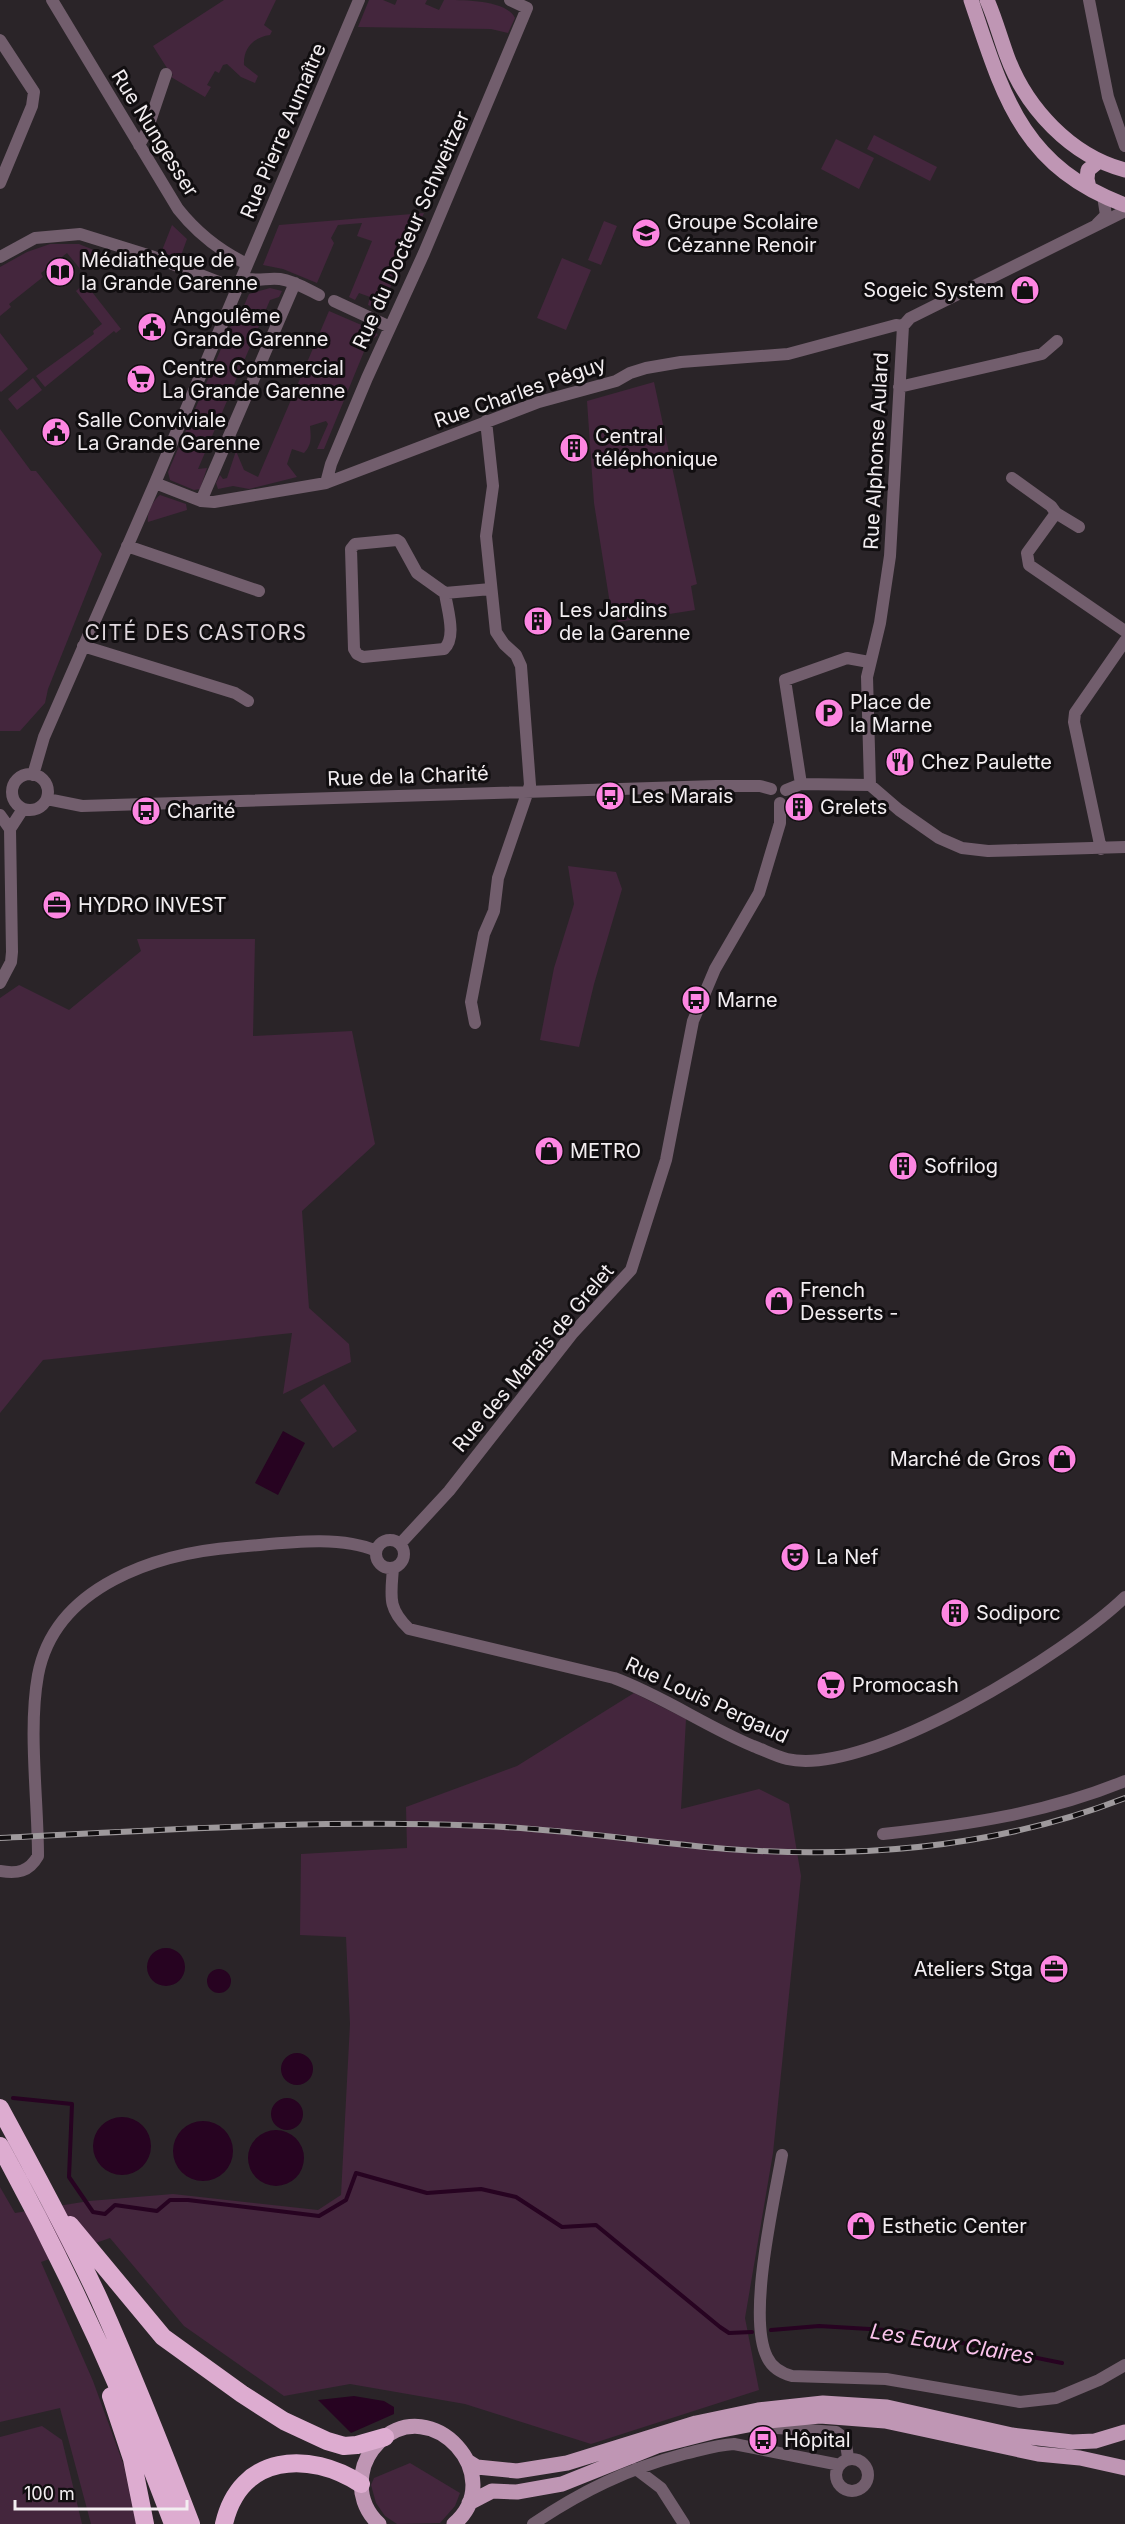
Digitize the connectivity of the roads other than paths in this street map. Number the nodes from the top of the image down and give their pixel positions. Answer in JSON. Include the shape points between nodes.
{"nodes":[{"id":1,"x":52,"y":0,"type":"edge"},
{"id":2,"x":359,"y":0,"type":"edge"},
{"id":3,"x":512,"y":0,"type":"edge"},
{"id":4,"x":970,"y":0,"type":"edge"},
{"id":5,"x":987,"y":0,"type":"edge"},
{"id":6,"x":994,"y":0,"type":"edge"},
{"id":7,"x":1089,"y":0,"type":"edge"},
{"id":8,"x":994,"y":16,"type":"junction"},
{"id":9,"x":0,"y":40,"type":"edge"},
{"id":10,"x":166,"y":74,"type":"dead end"},
{"id":11,"x":139,"y":145,"type":"junction"},
{"id":12,"x":1125,"y":146,"type":"edge"},
{"id":13,"x":1099,"y":161,"type":"junction"},
{"id":14,"x":1125,"y":170,"type":"edge"},
{"id":15,"x":0,"y":183,"type":"edge"},
{"id":16,"x":1089,"y":188,"type":"junction"},
{"id":17,"x":1102,"y":196,"type":"junction"},
{"id":18,"x":1125,"y":205,"type":"edge"},
{"id":19,"x":1125,"y":211,"type":"edge"},
{"id":20,"x":1089,"y":230,"type":"junction"},
{"id":21,"x":0,"y":257,"type":"edge"},
{"id":22,"x":247,"y":264,"type":"junction"},
{"id":23,"x":242,"y":277,"type":"junction"},
{"id":24,"x":295,"y":283,"type":"junction"},
{"id":25,"x":237,"y":289,"type":"junction"},
{"id":26,"x":319,"y":295,"type":"dead end"},
{"id":27,"x":333,"y":301,"type":"dead end"},
{"id":28,"x":903,"y":326,"type":"junction"},
{"id":29,"x":390,"y":327,"type":"junction"},
{"id":30,"x":1057,"y":341,"type":"dead end"},
{"id":31,"x":899,"y":387,"type":"junction"},
{"id":32,"x":486,"y":421,"type":"junction"},
{"id":33,"x":1012,"y":478,"type":"dead end"},
{"id":34,"x":155,"y":483,"type":"junction"},
{"id":35,"x":326,"y":483,"type":"junction"},
{"id":36,"x":201,"y":501,"type":"junction"},
{"id":37,"x":1056,"y":513,"type":"junction"},
{"id":38,"x":1079,"y":527,"type":"dead end"},
{"id":39,"x":127,"y":546,"type":"junction"},
{"id":40,"x":491,"y":589,"type":"junction"},
{"id":41,"x":259,"y":591,"type":"dead end"},
{"id":42,"x":445,"y":593,"type":"junction"},
{"id":43,"x":1125,"y":631,"type":"edge"},
{"id":44,"x":1125,"y":641,"type":"edge"},
{"id":45,"x":83,"y":646,"type":"junction"},
{"id":46,"x":869,"y":662,"type":"junction"},
{"id":47,"x":248,"y":700,"type":"dead end"},
{"id":48,"x":33,"y":775,"type":"junction"},
{"id":49,"x":801,"y":784,"type":"junction"},
{"id":50,"x":870,"y":785,"type":"junction"},
{"id":51,"x":771,"y":789,"type":"junction"},
{"id":52,"x":786,"y":790,"type":"junction"},
{"id":53,"x":528,"y":792,"type":"junction"},
{"id":54,"x":13,"y":797,"type":"junction"},
{"id":55,"x":47,"y":799,"type":"junction"},
{"id":56,"x":0,"y":803,"type":"edge"},
{"id":57,"x":780,"y":804,"type":"junction"},
{"id":58,"x":23,"y":809,"type":"junction"},
{"id":59,"x":0,"y":815,"type":"edge"},
{"id":60,"x":10,"y":829,"type":"junction"},
{"id":61,"x":1125,"y":847,"type":"edge"},
{"id":62,"x":1101,"y":849,"type":"junction"},
{"id":63,"x":0,"y":983,"type":"edge"},
{"id":64,"x":474,"y":1023,"type":"dead end"},
{"id":65,"x":400,"y":1544,"type":"junction"},
{"id":66,"x":376,"y":1551,"type":"junction"},
{"id":67,"x":393,"y":1568,"type":"junction"},
{"id":68,"x":1125,"y":1597,"type":"edge"},
{"id":69,"x":1125,"y":1781,"type":"edge"},
{"id":70,"x":883,"y":1834,"type":"dead end"},
{"id":71,"x":0,"y":1871,"type":"edge"},
{"id":72,"x":0,"y":2108,"type":"edge"},
{"id":73,"x":0,"y":2146,"type":"edge"},
{"id":74,"x":782,"y":2155,"type":"dead end"},
{"id":75,"x":48,"y":2197,"type":"junction"},
{"id":76,"x":1125,"y":2365,"type":"edge"},
{"id":77,"x":1110,"y":2373,"type":"junction"},
{"id":78,"x":1125,"y":2373,"type":"edge"},
{"id":79,"x":114,"y":2376,"type":"junction"},
{"id":80,"x":737,"y":2426,"type":"junction"},
{"id":81,"x":1125,"y":2432,"type":"edge"},
{"id":82,"x":385,"y":2437,"type":"junction"},
{"id":83,"x":469,"y":2462,"type":"junction"},
{"id":84,"x":1125,"y":2468,"type":"edge"},
{"id":85,"x":636,"y":2469,"type":"junction"},
{"id":86,"x":361,"y":2484,"type":"junction"},
{"id":87,"x":469,"y":2503,"type":"junction"},
{"id":88,"x":456,"y":2523,"type":"edge"},
{"id":89,"x":146,"y":2524,"type":"edge"},
{"id":90,"x":173,"y":2524,"type":"edge"},
{"id":91,"x":191,"y":2524,"type":"edge"},
{"id":92,"x":224,"y":2524,"type":"edge"},
{"id":93,"x":380,"y":2524,"type":"edge"},
{"id":94,"x":533,"y":2524,"type":"edge"},
{"id":95,"x":684,"y":2524,"type":"edge"}],
"edges":[{"from":1,"to":11,"type":"street","name":"Rue Nungesser"},
{"from":2,"to":22,"type":"street","name":"Rue Pierre Aumaître"},
{"from":3,"to":29,"type":"street","name":"Rue du Docteur Schweitzer","via":[[527,8]]},
{"from":4,"to":16,"type":"main road","via":[[1013,113],[1046,155]]},
{"from":5,"to":8,"type":"main road"},
{"from":6,"to":8,"type":"main road"},
{"from":7,"to":12,"type":"street","via":[[1108,97]]},
{"from":8,"to":13,"type":"main road","via":[[1012,67],[1037,108],[1059,134]]},
{"from":9,"to":15,"type":"street","via":[[34,92],[32,106]]},
{"from":10,"to":11,"type":"street"},
{"from":11,"to":22,"type":"street","name":"Rue Nungesser","via":[[189,222],[216,246]]},
{"from":13,"to":14,"type":"main road"},
{"from":13,"to":16,"type":"main road","via":[[1088,170]]},
{"from":16,"to":17,"type":"main road"},
{"from":17,"to":18,"type":"main road"},
{"from":17,"to":20,"type":"street","name":"Rue Alphonse Aulard","via":[[1106,215]]},
{"from":19,"to":20,"type":"street","name":"Rue Alphonse Aulard"},
{"from":20,"to":28,"type":"street","name":"Rue Alphonse Aulard","via":[[974,284],[910,318]]},
{"from":21,"to":25,"type":"street","via":[[36,238],[80,234]]},
{"from":22,"to":23,"type":"street","name":"Rue Pierre Aumaître"},
{"from":23,"to":24,"type":"street","via":[[278,278]]},
{"from":23,"to":25,"type":"street","name":"Rue Pierre Aumaître"},
{"from":24,"to":26,"type":"street"},
{"from":24,"to":36,"type":"street"},
{"from":25,"to":34,"type":"street","name":"Rue Pierre Aumaître"},
{"from":27,"to":29,"type":"street"},
{"from":28,"to":31,"type":"street","name":"Rue Alphonse Aulard"},
{"from":28,"to":32,"type":"street","name":"Rue Charles Péguy","via":[[788,354],[653,366]]},
{"from":29,"to":35,"type":"street","name":"Rue du Docteur Schweitzer"},
{"from":30,"to":31,"type":"street","via":[[1042,354]]},
{"from":31,"to":46,"type":"street","name":"Rue Alphonse Aulard","via":[[890,555],[880,623]]},
{"from":32,"to":35,"type":"street","name":"Rue Charles Péguy"},
{"from":32,"to":40,"type":"street","via":[[493,486],[486,536]]},
{"from":33,"to":37,"type":"street"},
{"from":34,"to":36,"type":"street","name":"Rue Charles Péguy"},
{"from":34,"to":39,"type":"street","name":"Rue Pierre Aumaître"},
{"from":35,"to":36,"type":"street","name":"Rue Charles Péguy","via":[[229,501]]},
{"from":37,"to":38,"type":"street"},
{"from":37,"to":43,"type":"street","via":[[1028,553],[1029,565]]},
{"from":39,"to":41,"type":"street"},
{"from":39,"to":45,"type":"street","name":"Rue Pierre Aumaître"},
{"from":40,"to":42,"type":"street"},
{"from":40,"to":53,"type":"street","via":[[496,632],[521,666]]},
{"from":42,"to":42,"type":"street","via":[[421,578],[397,540],[355,544],[351,549],[350,578],[357,654],[363,657],[444,650],[451,635]]},
{"from":44,"to":62,"type":"street","via":[[1075,713]]},
{"from":45,"to":47,"type":"street"},
{"from":45,"to":48,"type":"street","name":"Rue Pierre Aumaître","via":[[44,737]]},
{"from":46,"to":49,"type":"street","via":[[847,658],[785,680]]},
{"from":46,"to":50,"type":"street","name":"Rue Alphonse Aulard"},
{"from":48,"to":54,"type":"street","via":[[15,782]]},
{"from":48,"to":55,"type":"street","via":[[45,783]]},
{"from":49,"to":50,"type":"street"},
{"from":49,"to":52,"type":"street"},
{"from":50,"to":62,"type":"street","via":[[931,832],[962,848]]},
{"from":51,"to":52,"type":"street","via":[[779,786]]},
{"from":51,"to":53,"type":"street","name":"Rue de la Charité","via":[[716,786]]},
{"from":51,"to":57,"type":"street","via":[[772,801]]},
{"from":52,"to":57,"type":"street","via":[[787,798]]},
{"from":53,"to":55,"type":"street","name":"Rue de la Charité","via":[[82,806]]},
{"from":53,"to":64,"type":"street","via":[[498,878],[494,911],[484,934],[471,1002]]},
{"from":54,"to":56,"type":"street"},
{"from":54,"to":58,"type":"street"},
{"from":55,"to":58,"type":"street","via":[[34,810]]},
{"from":57,"to":65,"type":"street","name":"Rue des Marais de Grelet","via":[[780,823],[759,893],[716,969],[693,1021],[666,1160],[631,1270],[572,1334],[449,1491]]},
{"from":58,"to":60,"type":"street"},
{"from":59,"to":60,"type":"street"},
{"from":60,"to":63,"type":"street","via":[[12,952]]},
{"from":61,"to":62,"type":"street"},
{"from":65,"to":66,"type":"street","via":[[386,1540]]},
{"from":65,"to":67,"type":"street","via":[[404,1556]]},
{"from":66,"to":67,"type":"street","via":[[380,1564]]},
{"from":66,"to":71,"type":"street","via":[[342,1542],[208,1549],[142,1566],[90,1594],[51,1641],[39,1672],[34,1720],[38,1856],[32,1866],[22,1871]]},
{"from":67,"to":68,"type":"street","name":"Rue Louis Pergaud","via":[[393,1610],[409,1629],[614,1678],[643,1689],[718,1731],[787,1759],[806,1761],[842,1757],[876,1746],[951,1713],[1054,1652]]},
{"from":69,"to":70,"type":"street","via":[[1003,1818]]},
{"from":72,"to":75,"type":"highway"},
{"from":73,"to":79,"type":"highway","via":[[45,2230]]},
{"from":74,"to":77,"type":"street","via":[[760,2298],[763,2345],[767,2357],[782,2373],[885,2379],[1020,2403],[1056,2398]]},
{"from":75,"to":82,"type":"highway","via":[[163,2337],[233,2388],[284,2421],[327,2441],[344,2446]]},
{"from":75,"to":91,"type":"highway","via":[[112,2328]]},
{"from":76,"to":77,"type":"street"},
{"from":77,"to":78,"type":"street"},
{"from":79,"to":89,"type":"highway","via":[[111,2396],[132,2459]]},
{"from":79,"to":90,"type":"highway"},
{"from":80,"to":84,"type":"main road","via":[[820,2416],[885,2421]]},
{"from":80,"to":85,"type":"street","via":[[836,2432],[846,2443],[844,2462],[734,2444]]},
{"from":80,"to":87,"type":"main road","via":[[657,2446],[562,2484],[517,2492],[492,2491]]},
{"from":81,"to":83,"type":"main road","via":[[1095,2441],[1072,2442],[1011,2435],[887,2407],[823,2403],[758,2410],[696,2423],[567,2463],[527,2470],[477,2467]]},
{"from":82,"to":83,"type":"main road","via":[[408,2428],[433,2429],[454,2442]]},
{"from":82,"to":86,"type":"main road","via":[[371,2450],[363,2466]]},
{"from":83,"to":87,"type":"main road"},
{"from":85,"to":94,"type":"street","via":[[590,2488]]},
{"from":85,"to":95,"type":"street","via":[[661,2488]]},
{"from":86,"to":92,"type":"highway","via":[[333,2470],[276,2464],[261,2471],[235,2496]]},
{"from":86,"to":93,"type":"main road","via":[[367,2509]]},
{"from":87,"to":88,"type":"main road"}]}
